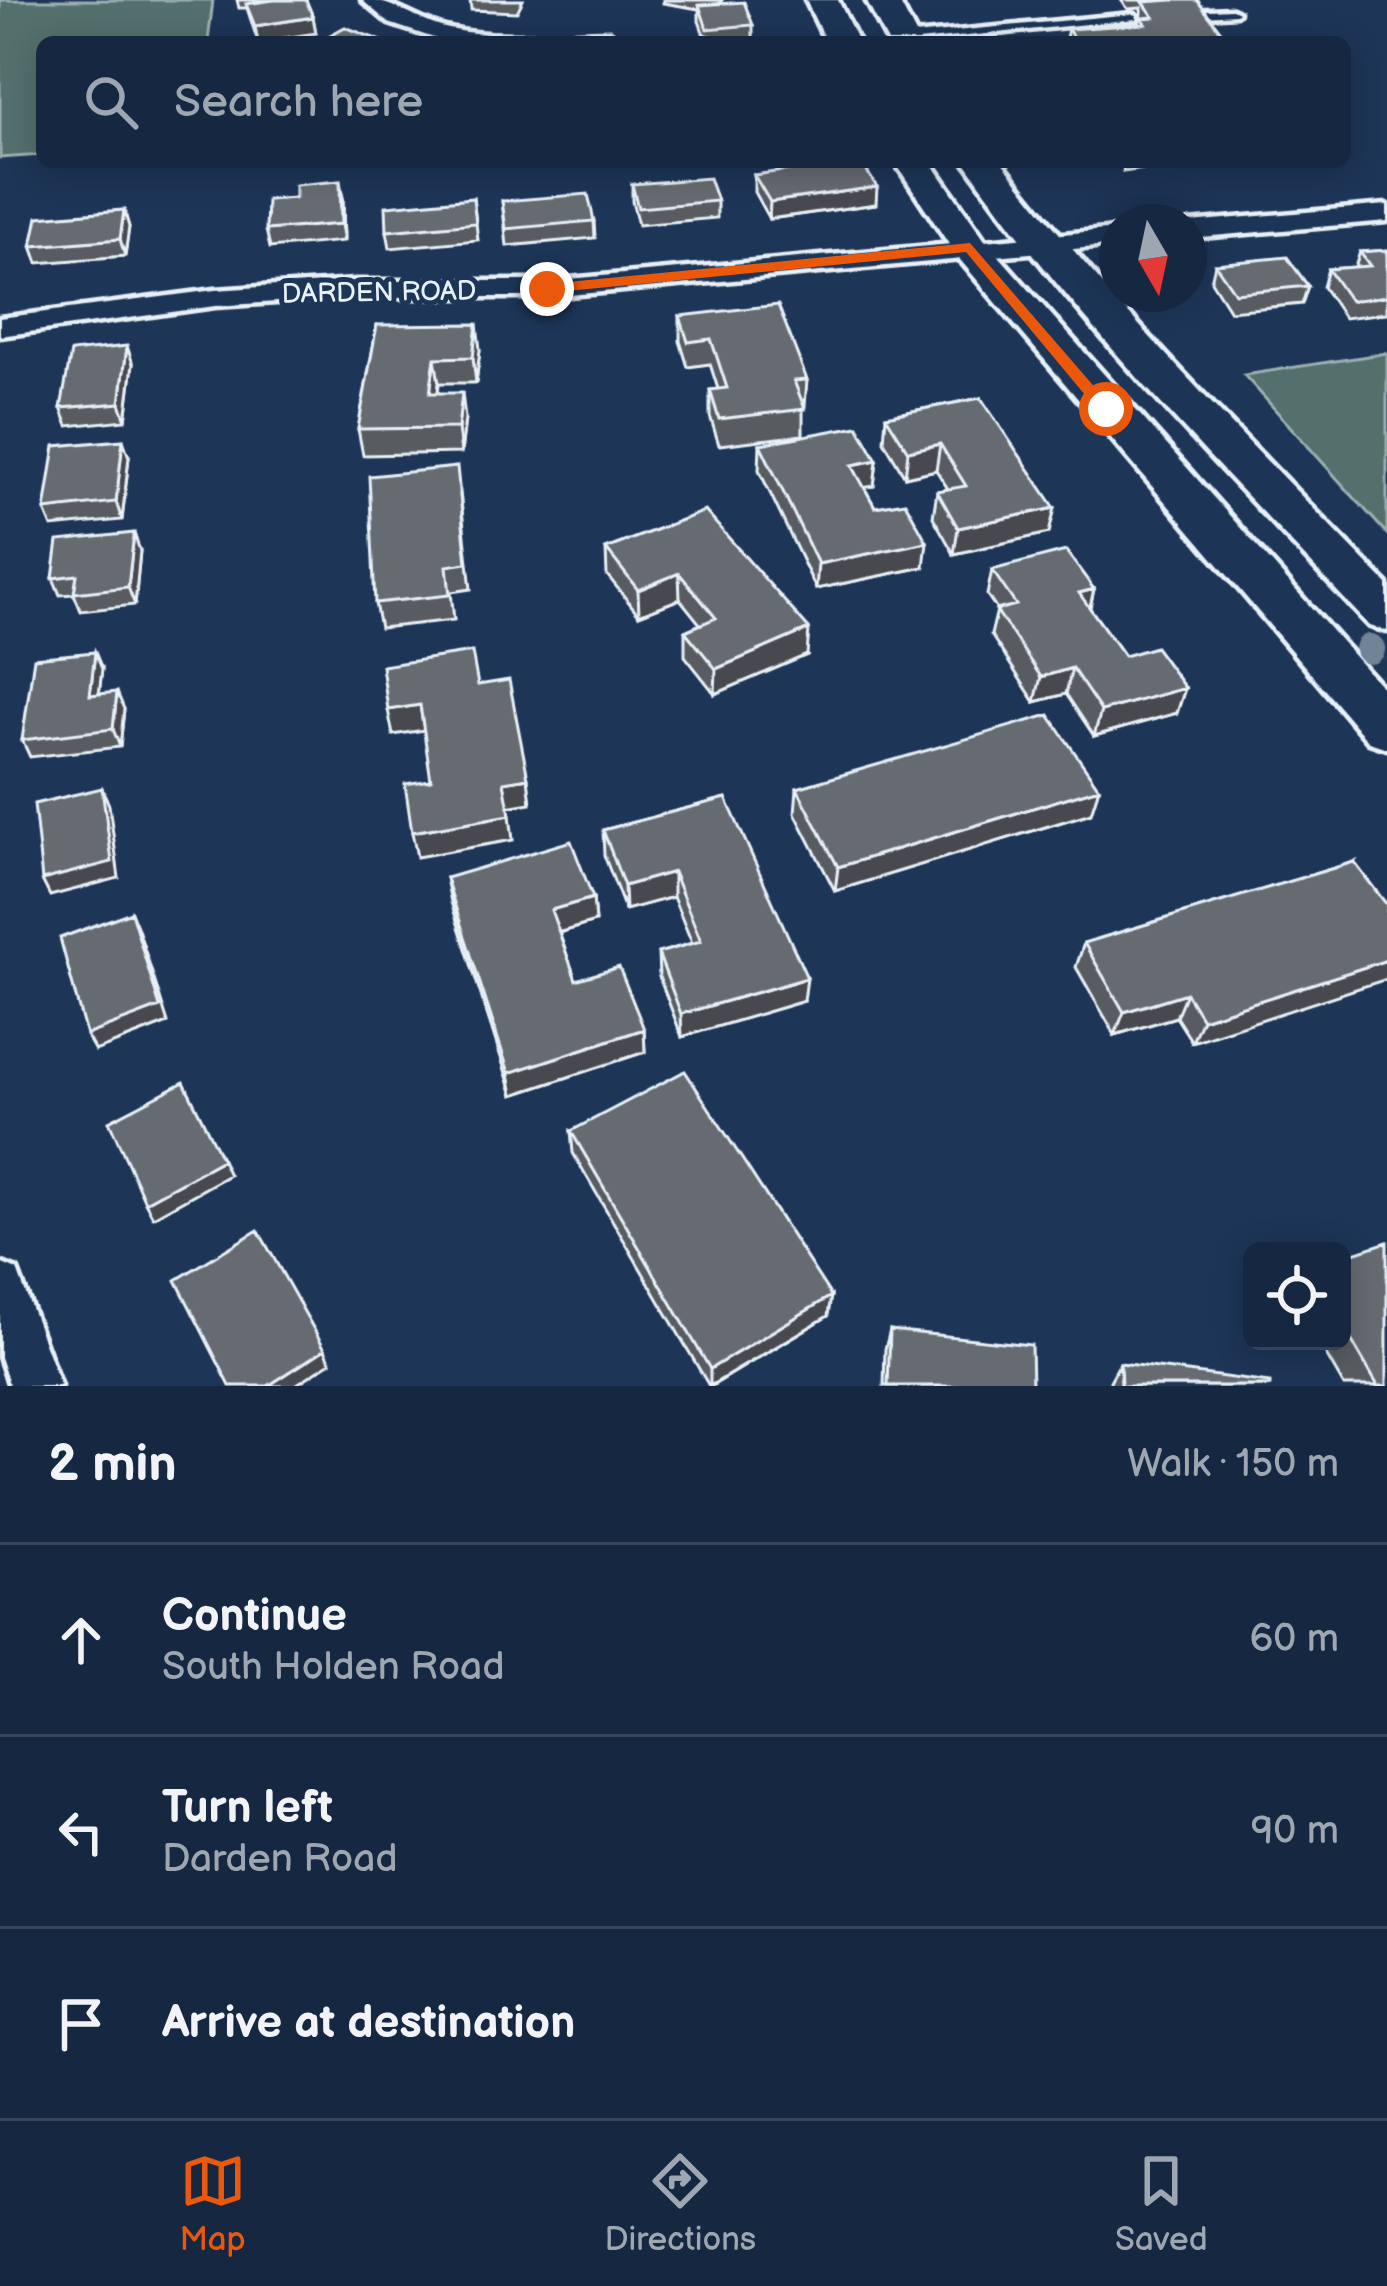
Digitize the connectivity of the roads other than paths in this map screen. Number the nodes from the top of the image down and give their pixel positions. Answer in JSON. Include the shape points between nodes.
{"nodes":[{"id":1,"x":374,"y":0,"type":"edge"},
{"id":2,"x":822,"y":0,"type":"edge"},
{"id":3,"x":882,"y":0,"type":"edge"},
{"id":4,"x":1232,"y":13,"type":"dead end"},
{"id":5,"x":1170,"y":15,"type":"edge"},
{"id":6,"x":1132,"y":17,"type":"dead end"},
{"id":7,"x":465,"y":36,"type":"edge"},
{"id":8,"x":839,"y":36,"type":"edge"},
{"id":9,"x":900,"y":36,"type":"edge"},
{"id":10,"x":951,"y":36,"type":"edge"},
{"id":11,"x":917,"y":168,"type":"edge"},
{"id":12,"x":987,"y":168,"type":"edge"},
{"id":13,"x":1387,"y":213,"type":"edge"},
{"id":14,"x":1207,"y":228,"type":"edge"},
{"id":15,"x":1099,"y":239,"type":"edge"},
{"id":16,"x":1045,"y":244,"type":"junction"},
{"id":17,"x":970,"y":248,"type":"junction"},
{"id":18,"x":0,"y":327,"type":"edge"},
{"id":19,"x":1387,"y":614,"type":"edge"},
{"id":20,"x":1387,"y":728,"type":"edge"},
{"id":21,"x":0,"y":1287,"type":"edge"},
{"id":22,"x":35,"y":1386,"type":"edge"}],
"edges":[{"from":1,"to":7,"type":"street","via":[[419,29]]},
{"from":2,"to":8,"type":"main road"},
{"from":3,"to":9,"type":"main road"},
{"from":4,"to":5,"type":"lane"},
{"from":6,"to":10,"type":"lane"},
{"from":11,"to":17,"type":"main road"},
{"from":12,"to":16,"type":"main road"},
{"from":13,"to":14,"type":"street"},
{"from":15,"to":16,"type":"street","name":"DARDEN ROAD"},
{"from":16,"to":17,"type":"street","name":"DARDEN ROAD"},
{"from":16,"to":19,"type":"main road"},
{"from":17,"to":18,"type":"street","name":"DARDEN ROAD","via":[[547,289],[214,298]]},
{"from":17,"to":20,"type":"main road"},
{"from":21,"to":22,"type":"street"}]}
